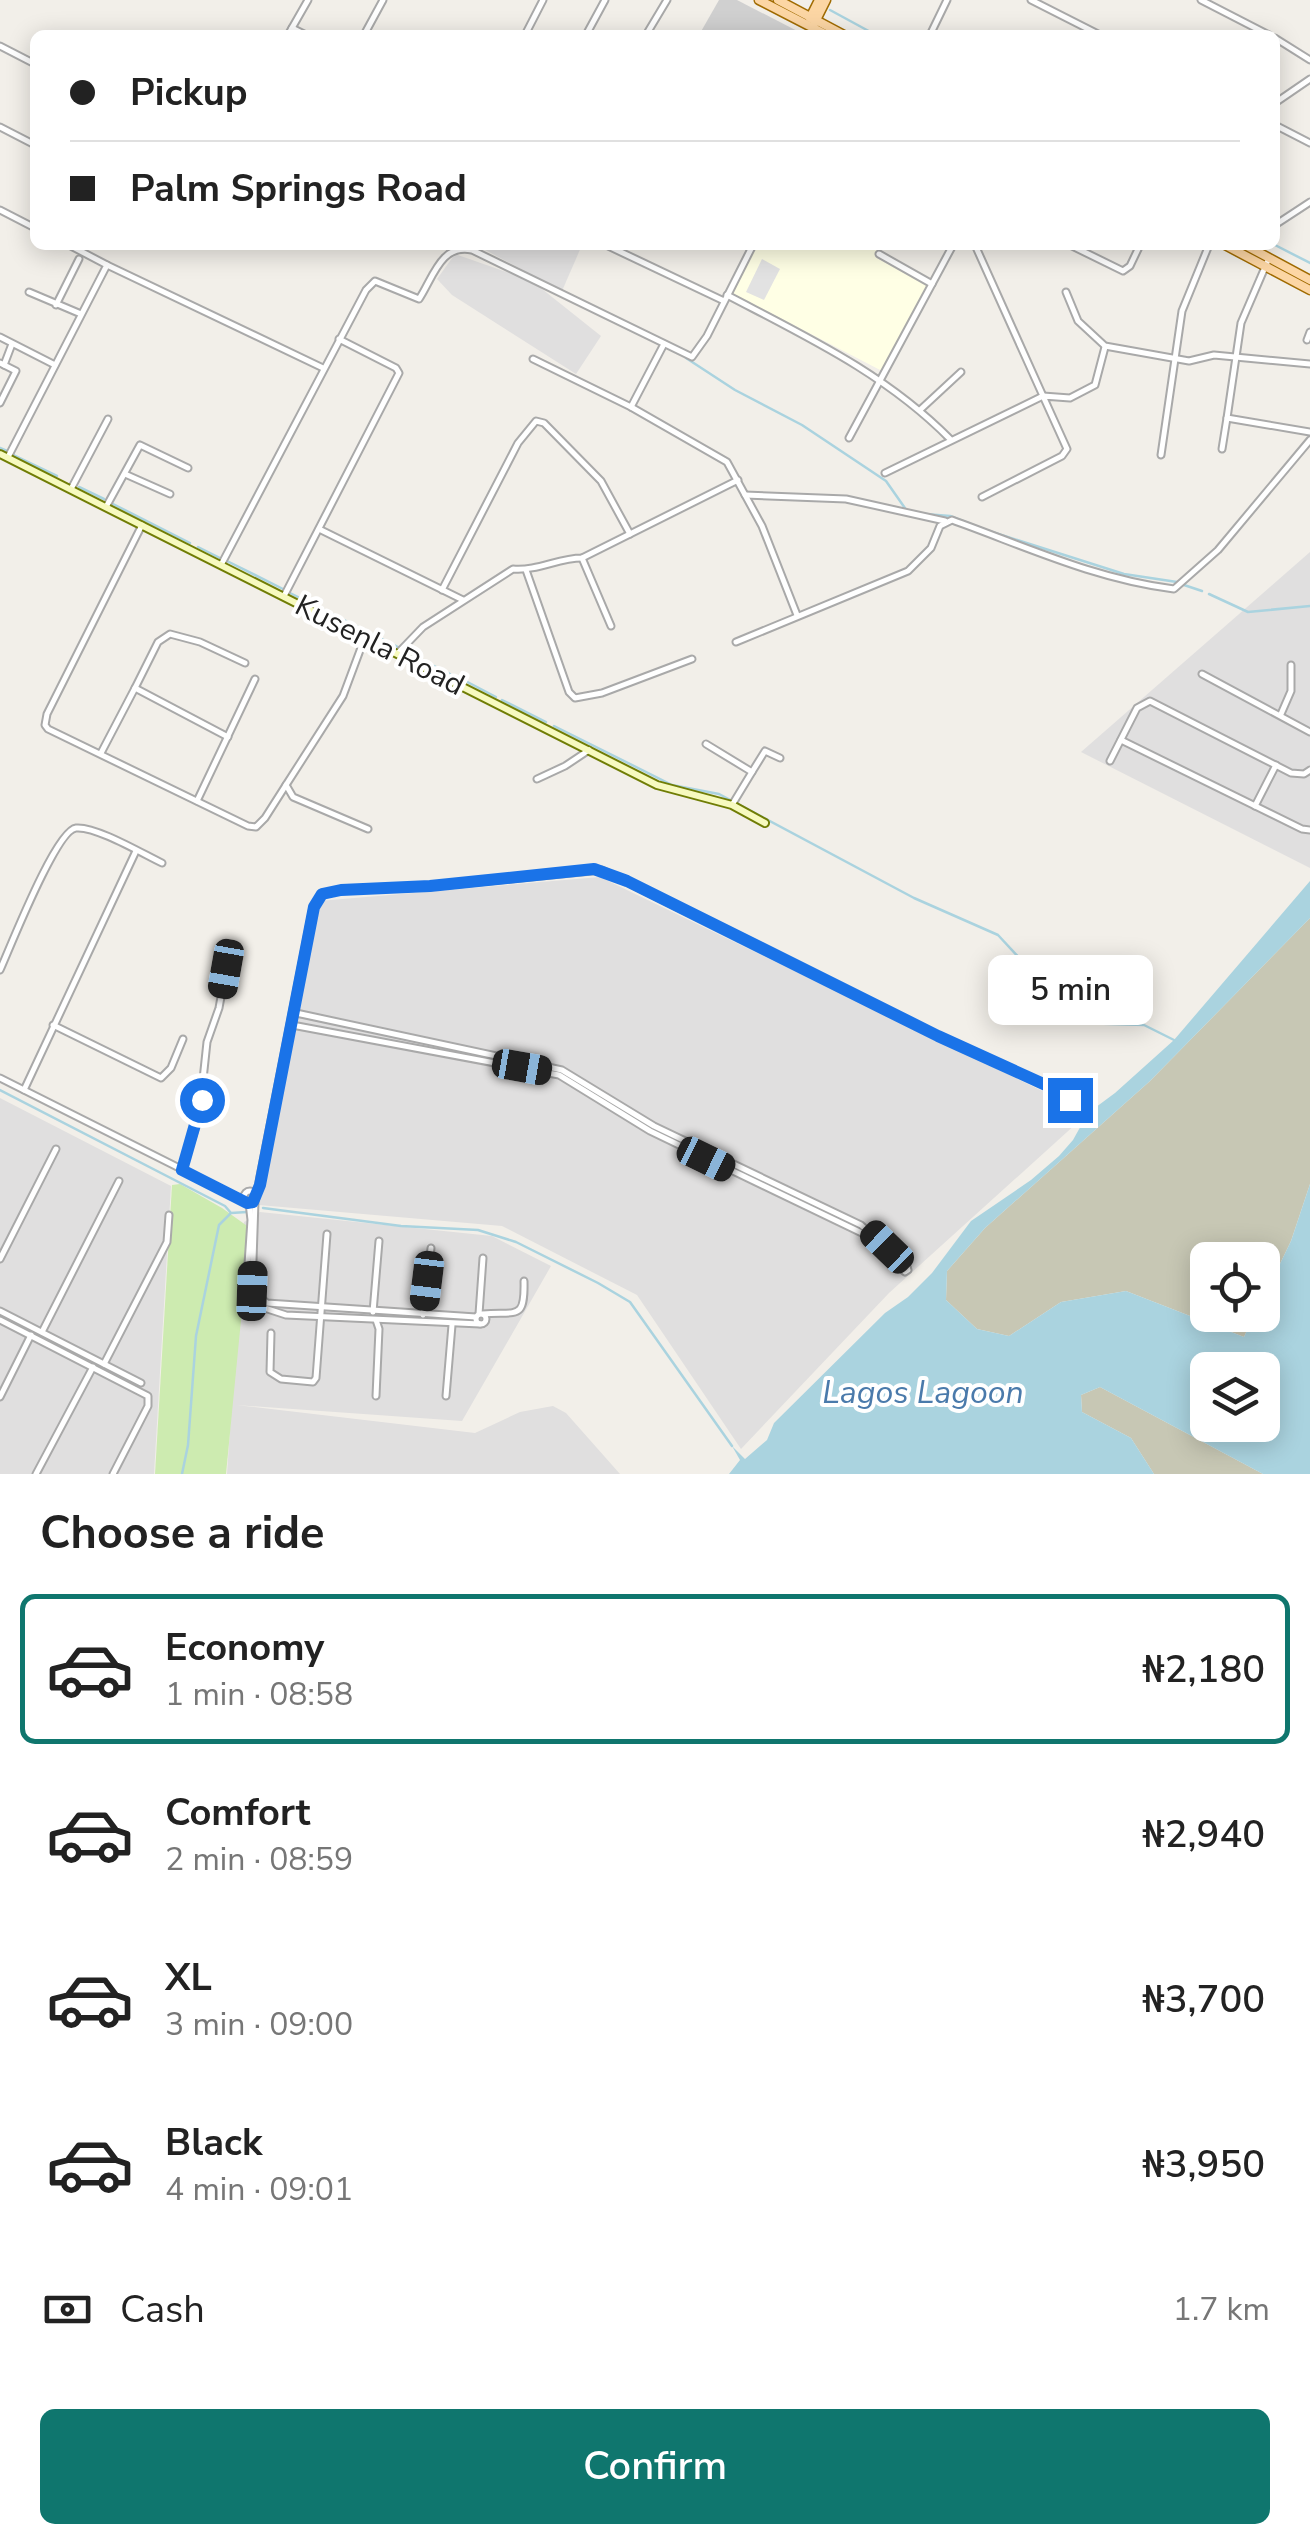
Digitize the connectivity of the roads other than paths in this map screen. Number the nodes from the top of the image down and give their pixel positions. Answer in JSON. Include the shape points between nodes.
{"nodes":[{"id":1,"x":308,"y":0,"type":"edge"},
{"id":2,"x":383,"y":0,"type":"edge"},
{"id":3,"x":543,"y":0,"type":"edge"},
{"id":4,"x":604,"y":0,"type":"edge"},
{"id":5,"x":667,"y":0,"type":"edge"},
{"id":6,"x":759,"y":0,"type":"edge"},
{"id":7,"x":778,"y":0,"type":"edge"},
{"id":8,"x":822,"y":0,"type":"edge"},
{"id":9,"x":948,"y":0,"type":"edge"},
{"id":10,"x":1031,"y":0,"type":"edge"},
{"id":11,"x":1201,"y":0,"type":"edge"},
{"id":12,"x":811,"y":22,"type":"junction"},
{"id":13,"x":292,"y":28,"type":"joint"},
{"id":14,"x":296,"y":30,"type":"edge"},
{"id":15,"x":367,"y":30,"type":"edge"},
{"id":16,"x":528,"y":30,"type":"edge"},
{"id":17,"x":589,"y":30,"type":"edge"},
{"id":18,"x":649,"y":30,"type":"edge"},
{"id":19,"x":820,"y":30,"type":"edge"},
{"id":20,"x":831,"y":30,"type":"edge"},
{"id":21,"x":933,"y":30,"type":"edge"},
{"id":22,"x":1090,"y":30,"type":"edge"},
{"id":23,"x":1259,"y":30,"type":"edge"},
{"id":24,"x":1280,"y":42,"type":"edge"},
{"id":25,"x":0,"y":46,"type":"edge"},
{"id":26,"x":1310,"y":60,"type":"edge"},
{"id":27,"x":30,"y":61,"type":"edge"},
{"id":28,"x":1310,"y":79,"type":"edge"},
{"id":29,"x":1280,"y":100,"type":"edge"},
{"id":30,"x":0,"y":127,"type":"edge"},
{"id":31,"x":1280,"y":128,"type":"edge"},
{"id":32,"x":30,"y":142,"type":"edge"},
{"id":33,"x":1310,"y":143,"type":"edge"},
{"id":34,"x":1310,"y":202,"type":"edge"},
{"id":35,"x":0,"y":210,"type":"edge"},
{"id":36,"x":1280,"y":220,"type":"edge"},
{"id":37,"x":30,"y":225,"type":"edge"},
{"id":38,"x":79,"y":250,"type":"edge"},
{"id":39,"x":455,"y":250,"type":"edge"},
{"id":40,"x":465,"y":250,"type":"edge"},
{"id":41,"x":617,"y":250,"type":"edge"},
{"id":42,"x":750,"y":250,"type":"edge"},
{"id":43,"x":950,"y":250,"type":"edge"},
{"id":44,"x":977,"y":250,"type":"edge"},
{"id":45,"x":1080,"y":250,"type":"edge"},
{"id":46,"x":1138,"y":250,"type":"edge"},
{"id":47,"x":1207,"y":250,"type":"edge"},
{"id":48,"x":1237,"y":250,"type":"edge"},
{"id":49,"x":1252,"y":250,"type":"edge"},
{"id":50,"x":879,"y":254,"type":"dead end"},
{"id":51,"x":80,"y":259,"type":"dead end"},
{"id":52,"x":1267,"y":262,"type":"junction"},
{"id":53,"x":108,"y":265,"type":"junction"},
{"id":54,"x":1310,"y":280,"type":"edge"},
{"id":55,"x":932,"y":284,"type":"junction"},
{"id":56,"x":1310,"y":290,"type":"edge"},
{"id":57,"x":29,"y":292,"type":"dead end"},
{"id":58,"x":1066,"y":292,"type":"dead end"},
{"id":59,"x":726,"y":298,"type":"junction"},
{"id":60,"x":56,"y":305,"type":"junction"},
{"id":61,"x":81,"y":314,"type":"junction"},
{"id":62,"x":1310,"y":332,"type":"edge"},
{"id":63,"x":0,"y":337,"type":"edge"},
{"id":64,"x":339,"y":339,"type":"junction"},
{"id":65,"x":1306,"y":340,"type":"dead end"},
{"id":66,"x":12,"y":343,"type":"junction"},
{"id":67,"x":664,"y":344,"type":"junction"},
{"id":68,"x":1106,"y":346,"type":"junction"},
{"id":69,"x":1236,"y":357,"type":"junction"},
{"id":70,"x":1172,"y":358,"type":"junction"},
{"id":71,"x":532,"y":359,"type":"dead end"},
{"id":72,"x":2,"y":364,"type":"edge"},
{"id":73,"x":1310,"y":364,"type":"edge"},
{"id":74,"x":55,"y":365,"type":"junction"},
{"id":75,"x":323,"y":368,"type":"junction"},
{"id":76,"x":962,"y":372,"type":"dead end"},
{"id":77,"x":882,"y":380,"type":"junction"},
{"id":78,"x":1043,"y":396,"type":"junction"},
{"id":79,"x":0,"y":402,"type":"edge"},
{"id":80,"x":630,"y":407,"type":"junction"},
{"id":81,"x":920,"y":410,"type":"junction"},
{"id":82,"x":1226,"y":418,"type":"junction"},
{"id":83,"x":108,"y":419,"type":"dead end"},
{"id":84,"x":1310,"y":432,"type":"edge"},
{"id":85,"x":849,"y":438,"type":"dead end"},
{"id":86,"x":950,"y":439,"type":"junction"},
{"id":87,"x":1310,"y":440,"type":"edge"},
{"id":88,"x":1222,"y":449,"type":"dead end"},
{"id":89,"x":1161,"y":454,"type":"dead end"},
{"id":90,"x":4,"y":456,"type":"edge"},
{"id":91,"x":188,"y":468,"type":"dead end"},
{"id":92,"x":885,"y":472,"type":"dead end"},
{"id":93,"x":124,"y":474,"type":"junction"},
{"id":94,"x":738,"y":480,"type":"junction"},
{"id":95,"x":70,"y":489,"type":"junction"},
{"id":96,"x":170,"y":494,"type":"dead end"},
{"id":97,"x":746,"y":495,"type":"junction"},
{"id":98,"x":982,"y":497,"type":"dead end"},
{"id":99,"x":106,"y":507,"type":"junction"},
{"id":100,"x":946,"y":522,"type":"junction"},
{"id":101,"x":142,"y":525,"type":"junction"},
{"id":102,"x":319,"y":528,"type":"junction"},
{"id":103,"x":630,"y":534,"type":"junction"},
{"id":104,"x":582,"y":558,"type":"junction"},
{"id":105,"x":221,"y":565,"type":"junction"},
{"id":106,"x":526,"y":570,"type":"junction"},
{"id":107,"x":442,"y":590,"type":"junction"},
{"id":108,"x":284,"y":596,"type":"junction"},
{"id":109,"x":462,"y":600,"type":"junction"},
{"id":110,"x":797,"y":615,"type":"junction"},
{"id":111,"x":611,"y":626,"type":"dead end"},
{"id":112,"x":365,"y":637,"type":"junction"},
{"id":113,"x":736,"y":642,"type":"dead end"},
{"id":114,"x":398,"y":653,"type":"junction"},
{"id":115,"x":692,"y":659,"type":"dead end"},
{"id":116,"x":245,"y":663,"type":"dead end"},
{"id":117,"x":1291,"y":665,"type":"dead end"},
{"id":118,"x":1202,"y":674,"type":"dead end"},
{"id":119,"x":255,"y":679,"type":"dead end"},
{"id":120,"x":135,"y":688,"type":"junction"},
{"id":121,"x":1281,"y":714,"type":"junction"},
{"id":122,"x":1310,"y":732,"type":"edge"},
{"id":123,"x":228,"y":736,"type":"junction"},
{"id":124,"x":1121,"y":740,"type":"junction"},
{"id":125,"x":706,"y":744,"type":"dead end"},
{"id":126,"x":588,"y":750,"type":"junction"},
{"id":127,"x":101,"y":753,"type":"junction"},
{"id":128,"x":780,"y":758,"type":"dead end"},
{"id":129,"x":1110,"y":761,"type":"dead end"},
{"id":130,"x":1276,"y":765,"type":"junction"},
{"id":131,"x":1310,"y":770,"type":"edge"},
{"id":132,"x":752,"y":772,"type":"junction"},
{"id":133,"x":536,"y":779,"type":"dead end"},
{"id":134,"x":286,"y":785,"type":"junction"},
{"id":135,"x":197,"y":801,"type":"junction"},
{"id":136,"x":734,"y":802,"type":"junction"},
{"id":137,"x":1255,"y":806,"type":"junction"},
{"id":138,"x":765,"y":822,"type":"dead end"},
{"id":139,"x":368,"y":829,"type":"dead end"},
{"id":140,"x":1310,"y":830,"type":"edge"},
{"id":141,"x":136,"y":851,"type":"junction"},
{"id":142,"x":162,"y":863,"type":"dead end"},
{"id":143,"x":226,"y":969,"type":"dead end"},
{"id":144,"x":0,"y":970,"type":"edge"},
{"id":145,"x":295,"y":1013,"type":"junction"},
{"id":146,"x":320,"y":1019,"type":"junction"},
{"id":147,"x":52,"y":1025,"type":"junction"},
{"id":148,"x":292,"y":1025,"type":"junction"},
{"id":149,"x":317,"y":1031,"type":"junction"},
{"id":150,"x":183,"y":1039,"type":"dead end"},
{"id":151,"x":0,"y":1078,"type":"edge"},
{"id":152,"x":24,"y":1090,"type":"junction"},
{"id":153,"x":1070,"y":1100,"type":"dead end"},
{"id":154,"x":56,"y":1149,"type":"dead end"},
{"id":155,"x":182,"y":1170,"type":"junction"},
{"id":156,"x":119,"y":1181,"type":"dead end"},
{"id":157,"x":250,"y":1198,"type":"junction"},
{"id":158,"x":169,"y":1215,"type":"dead end"},
{"id":159,"x":327,"y":1234,"type":"dead end"},
{"id":160,"x":380,"y":1241,"type":"dead end"},
{"id":161,"x":431,"y":1248,"type":"dead end"},
{"id":162,"x":483,"y":1258,"type":"dead end"},
{"id":163,"x":0,"y":1259,"type":"edge"},
{"id":164,"x":524,"y":1281,"type":"dead end"},
{"id":165,"x":0,"y":1311,"type":"edge"},
{"id":166,"x":321,"y":1312,"type":"junction"},
{"id":167,"x":374,"y":1312,"type":"junction"},
{"id":168,"x":423,"y":1315,"type":"junction"},
{"id":169,"x":481,"y":1318,"type":"junction"},
{"id":170,"x":0,"y":1320,"type":"edge"},
{"id":171,"x":376,"y":1320,"type":"junction"},
{"id":172,"x":452,"y":1325,"type":"junction"},
{"id":173,"x":42,"y":1332,"type":"junction"},
{"id":174,"x":271,"y":1332,"type":"dead end"},
{"id":175,"x":31,"y":1336,"type":"junction"},
{"id":176,"x":104,"y":1364,"type":"junction"},
{"id":177,"x":93,"y":1367,"type":"junction"},
{"id":178,"x":141,"y":1383,"type":"dead end"},
{"id":179,"x":376,"y":1396,"type":"dead end"},
{"id":180,"x":446,"y":1396,"type":"dead end"},
{"id":181,"x":0,"y":1397,"type":"edge"},
{"id":182,"x":36,"y":1474,"type":"edge"},
{"id":183,"x":113,"y":1474,"type":"edge"}],
"edges":[{"from":1,"to":13,"type":"street"},
{"from":2,"to":15,"type":"street"},
{"from":3,"to":16,"type":"street"},
{"from":4,"to":17,"type":"street"},
{"from":5,"to":18,"type":"street"},
{"from":6,"to":12,"type":"main road"},
{"from":7,"to":12,"type":"main road"},
{"from":8,"to":12,"type":"main road"},
{"from":9,"to":21,"type":"street"},
{"from":10,"to":22,"type":"street"},
{"from":11,"to":23,"type":"street"},
{"from":12,"to":19,"type":"main road"},
{"from":12,"to":20,"type":"main road"},
{"from":13,"to":14,"type":"street"},
{"from":24,"to":26,"type":"street"},
{"from":25,"to":27,"type":"street"},
{"from":28,"to":29,"type":"street"},
{"from":30,"to":32,"type":"street"},
{"from":31,"to":33,"type":"street"},
{"from":34,"to":36,"type":"street"},
{"from":35,"to":37,"type":"street"},
{"from":38,"to":53,"type":"street"},
{"from":39,"to":64,"type":"street","via":[[419,299],[379,281],[370,284]]},
{"from":40,"to":67,"type":"street"},
{"from":41,"to":59,"type":"street"},
{"from":42,"to":59,"type":"street"},
{"from":43,"to":55,"type":"street"},
{"from":44,"to":78,"type":"street"},
{"from":45,"to":46,"type":"street","via":[[1123,271]]},
{"from":47,"to":70,"type":"street"},
{"from":48,"to":52,"type":"main road"},
{"from":49,"to":52,"type":"main road"},
{"from":50,"to":55,"type":"street"},
{"from":51,"to":60,"type":"street"},
{"from":52,"to":54,"type":"main road"},
{"from":52,"to":56,"type":"main road"},
{"from":52,"to":69,"type":"street"},
{"from":53,"to":61,"type":"street"},
{"from":53,"to":75,"type":"street"},
{"from":55,"to":77,"type":"street"},
{"from":57,"to":60,"type":"street"},
{"from":58,"to":68,"type":"street","via":[[1078,322]]},
{"from":59,"to":67,"type":"street","via":[[697,353]]},
{"from":59,"to":77,"type":"street"},
{"from":60,"to":61,"type":"street"},
{"from":61,"to":74,"type":"street"},
{"from":62,"to":65,"type":"street"},
{"from":63,"to":66,"type":"street"},
{"from":64,"to":75,"type":"street"},
{"from":64,"to":102,"type":"street","via":[[399,373]]},
{"from":66,"to":72,"type":"street"},
{"from":66,"to":74,"type":"street"},
{"from":67,"to":80,"type":"street"},
{"from":68,"to":70,"type":"street"},
{"from":68,"to":78,"type":"street","via":[[1095,385],[1070,398]]},
{"from":69,"to":70,"type":"street"},
{"from":69,"to":73,"type":"street"},
{"from":69,"to":82,"type":"street"},
{"from":70,"to":89,"type":"street"},
{"from":71,"to":80,"type":"street"},
{"from":72,"to":79,"type":"street","via":[[16,371]]},
{"from":74,"to":90,"type":"street"},
{"from":75,"to":105,"type":"street"},
{"from":76,"to":81,"type":"street"},
{"from":77,"to":81,"type":"street"},
{"from":77,"to":85,"type":"street"},
{"from":78,"to":86,"type":"street"},
{"from":78,"to":98,"type":"street","via":[[1067,449]]},
{"from":80,"to":94,"type":"street","via":[[720,455]]},
{"from":81,"to":86,"type":"street"},
{"from":82,"to":84,"type":"street"},
{"from":82,"to":88,"type":"street"},
{"from":83,"to":95,"type":"street"},
{"from":86,"to":92,"type":"street"},
{"from":87,"to":100,"type":"street","via":[[1218,550],[1174,590],[1064,565]]},
{"from":90,"to":95,"type":"main road","name":"Kusenla Road"},
{"from":91,"to":93,"type":"street","via":[[140,445]]},
{"from":93,"to":96,"type":"street"},
{"from":93,"to":99,"type":"street"},
{"from":94,"to":97,"type":"street"},
{"from":94,"to":103,"type":"street"},
{"from":95,"to":99,"type":"main road","name":"Kusenla Road"},
{"from":97,"to":100,"type":"street","via":[[846,499]]},
{"from":97,"to":110,"type":"street"},
{"from":99,"to":101,"type":"main road","name":"Kusenla Road"},
{"from":100,"to":110,"type":"street","via":[[908,571]]},
{"from":101,"to":105,"type":"main road","name":"Kusenla Road"},
{"from":101,"to":127,"type":"street","via":[[45,719],[48,729]]},
{"from":102,"to":107,"type":"street"},
{"from":102,"to":108,"type":"street"},
{"from":103,"to":104,"type":"street"},
{"from":103,"to":107,"type":"street","via":[[602,481],[536,421]]},
{"from":104,"to":106,"type":"street"},
{"from":104,"to":111,"type":"street"},
{"from":105,"to":108,"type":"main road","name":"Kusenla Road"},
{"from":106,"to":109,"type":"street","via":[[514,569]]},
{"from":106,"to":115,"type":"street","via":[[575,698]]},
{"from":107,"to":109,"type":"street"},
{"from":108,"to":112,"type":"main road","name":"Kusenla Road"},
{"from":109,"to":114,"type":"street"},
{"from":110,"to":113,"type":"street"},
{"from":112,"to":114,"type":"main road","name":"Kusenla Road"},
{"from":112,"to":134,"type":"street","via":[[343,696]]},
{"from":114,"to":126,"type":"main road","name":"Kusenla Road"},
{"from":116,"to":120,"type":"street","via":[[170,634],[158,642]]},
{"from":117,"to":121,"type":"street","via":[[1292,691]]},
{"from":118,"to":121,"type":"street"},
{"from":119,"to":123,"type":"street"},
{"from":120,"to":123,"type":"street"},
{"from":120,"to":127,"type":"street"},
{"from":121,"to":122,"type":"street"},
{"from":123,"to":135,"type":"street"},
{"from":124,"to":129,"type":"street"},
{"from":124,"to":130,"type":"street","via":[[1137,708],[1150,701]]},
{"from":124,"to":137,"type":"street"},
{"from":125,"to":132,"type":"street"},
{"from":126,"to":133,"type":"street"},
{"from":126,"to":136,"type":"main road","name":"Kusenla Road","via":[[672,791]]},
{"from":127,"to":135,"type":"street"},
{"from":128,"to":132,"type":"street","via":[[765,750]]},
{"from":130,"to":131,"type":"street","via":[[1298,774]]},
{"from":130,"to":137,"type":"street"},
{"from":132,"to":136,"type":"street"},
{"from":134,"to":135,"type":"street","via":[[256,827]]},
{"from":134,"to":139,"type":"street","via":[[294,797]]},
{"from":136,"to":138,"type":"main road","name":"Kusenla Road"},
{"from":137,"to":140,"type":"street"},
{"from":141,"to":142,"type":"street"},
{"from":141,"to":144,"type":"street","via":[[94,832],[69,830]]},
{"from":141,"to":147,"type":"street"},
{"from":143,"to":155,"type":"street","via":[[208,1042],[200,1117]]},
{"from":145,"to":146,"type":"street"},
{"from":145,"to":148,"type":"street"},
{"from":145,"to":153,"type":"street","via":[[322,894],[594,869]]},
{"from":146,"to":149,"type":"street"},
{"from":146,"to":149,"type":"street","via":[[562,1070],[654,1126],[861,1225],[908,1270],[868,1236],[650,1131],[559,1075]]},
{"from":147,"to":150,"type":"street","via":[[161,1078]]},
{"from":147,"to":152,"type":"street"},
{"from":148,"to":149,"type":"street"},
{"from":148,"to":157,"type":"street","via":[[260,1185]]},
{"from":151,"to":152,"type":"street"},
{"from":152,"to":155,"type":"street"},
{"from":154,"to":163,"type":"street"},
{"from":155,"to":157,"type":"street"},
{"from":156,"to":173,"type":"street"},
{"from":157,"to":166,"type":"street","via":[[249,1303],[286,1315]]},
{"from":158,"to":176,"type":"street","via":[[166,1242]]},
{"from":159,"to":166,"type":"street"},
{"from":160,"to":167,"type":"street"},
{"from":161,"to":168,"type":"street"},
{"from":162,"to":169,"type":"street"},
{"from":164,"to":169,"type":"street","via":[[520,1311]]},
{"from":165,"to":173,"type":"street"},
{"from":166,"to":167,"type":"street"},
{"from":166,"to":171,"type":"street"},
{"from":166,"to":174,"type":"street","via":[[313,1382],[270,1372]]},
{"from":167,"to":168,"type":"street"},
{"from":168,"to":169,"type":"street"},
{"from":169,"to":172,"type":"street"},
{"from":170,"to":175,"type":"street"},
{"from":171,"to":172,"type":"street"},
{"from":171,"to":179,"type":"street"},
{"from":172,"to":180,"type":"street"},
{"from":173,"to":176,"type":"street"},
{"from":175,"to":177,"type":"street"},
{"from":175,"to":181,"type":"street"},
{"from":176,"to":178,"type":"street"},
{"from":177,"to":182,"type":"street"},
{"from":177,"to":183,"type":"street","via":[[150,1400]]}]}
